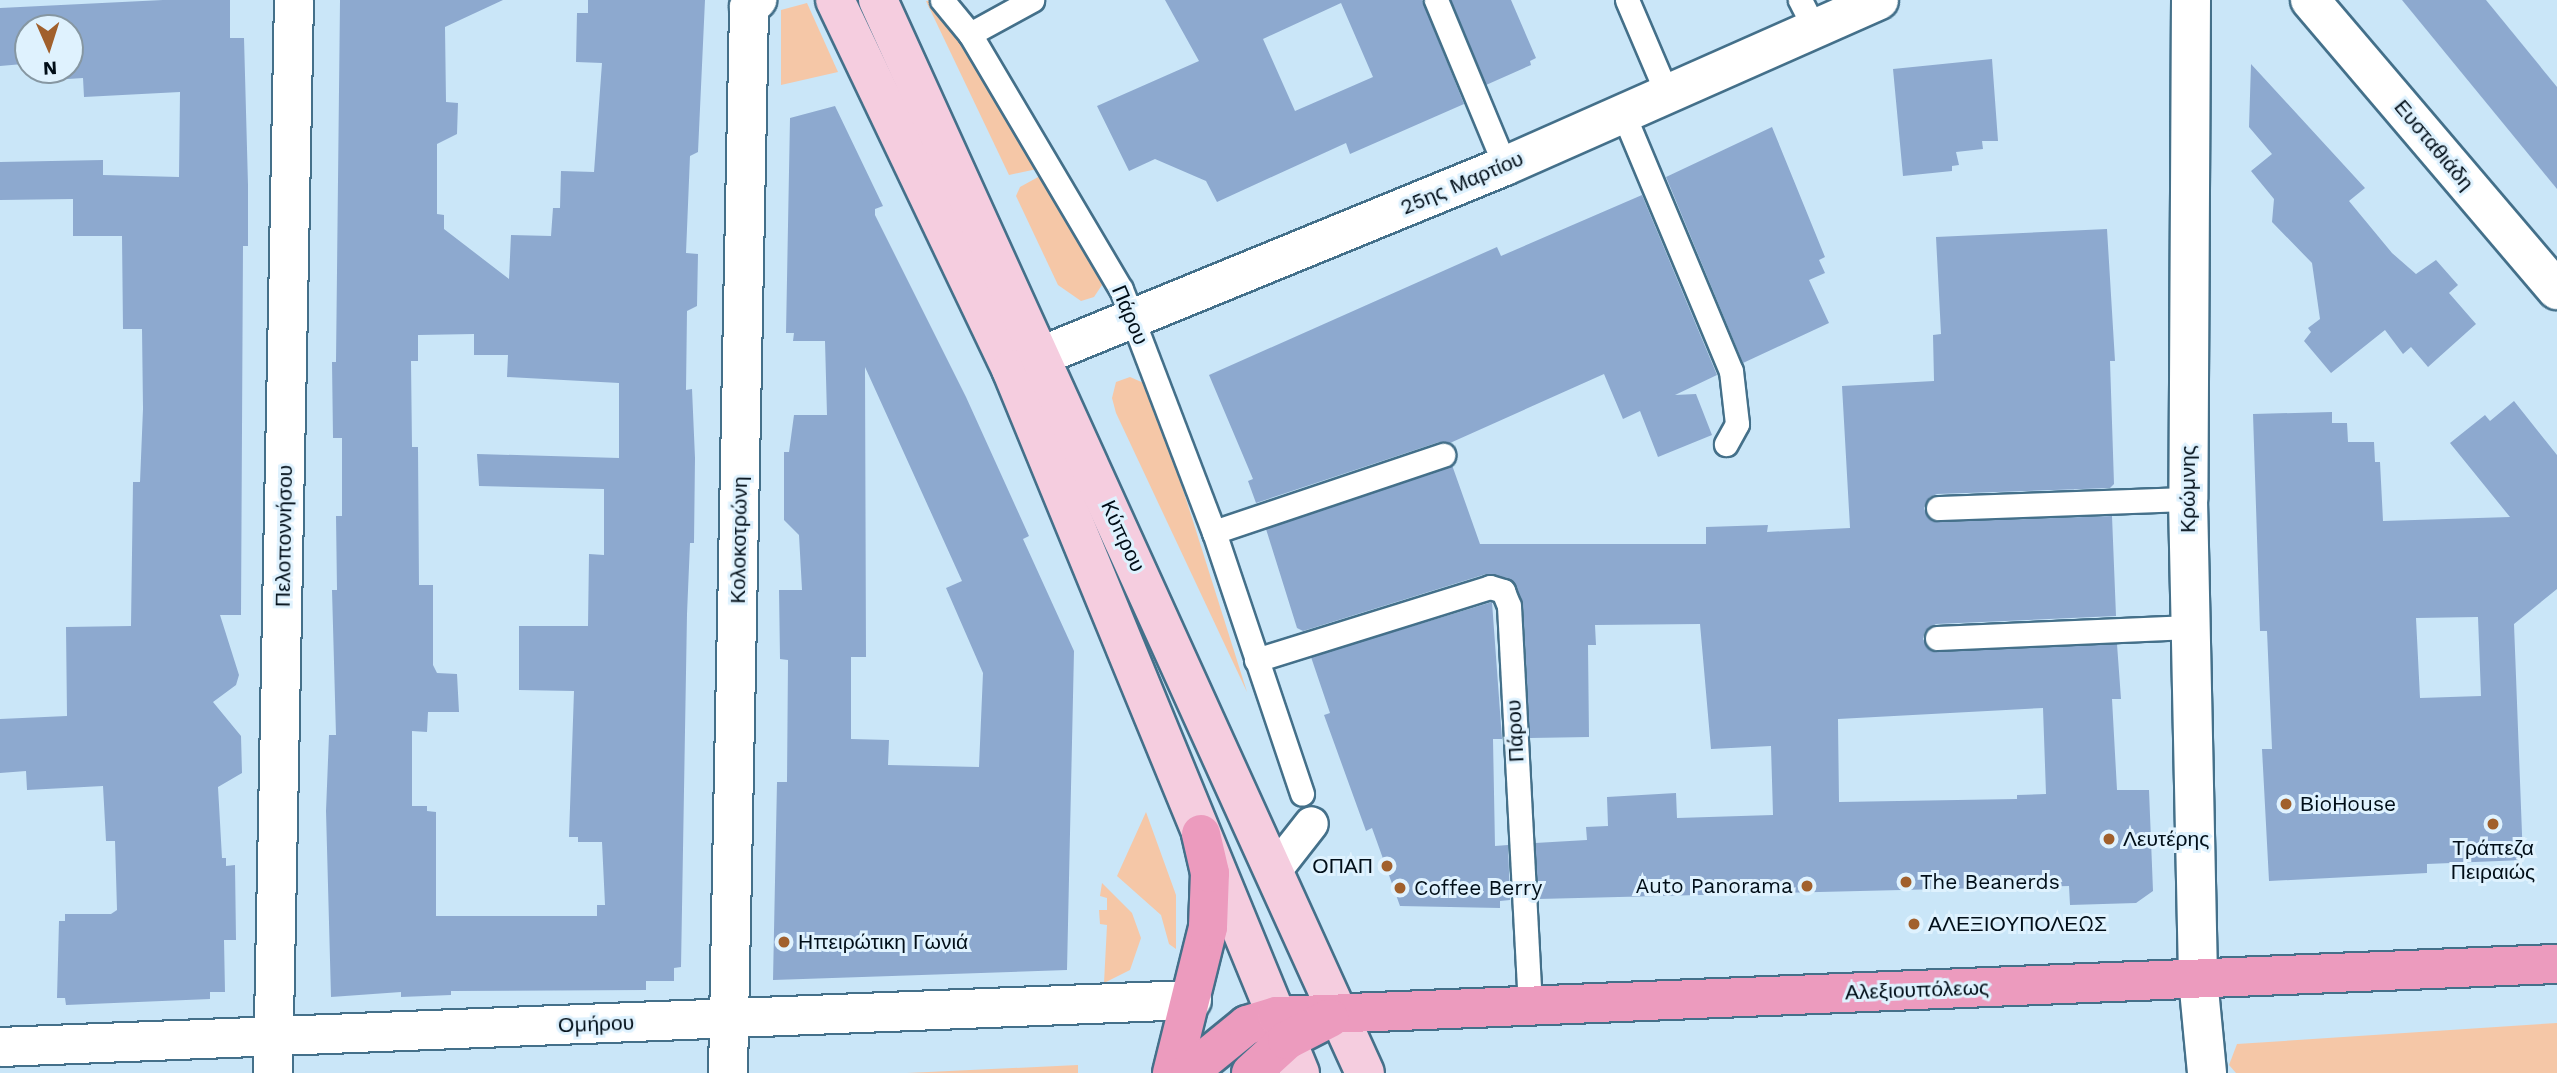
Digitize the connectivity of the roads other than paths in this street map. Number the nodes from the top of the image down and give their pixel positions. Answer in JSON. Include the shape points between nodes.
{"nodes":[{"id":1,"x":294,"y":0,"type":"edge"},
{"id":2,"x":835,"y":0,"type":"edge"},
{"id":3,"x":878,"y":0,"type":"edge"},
{"id":4,"x":942,"y":0,"type":"edge"},
{"id":5,"x":1032,"y":0,"type":"edge"},
{"id":6,"x":1436,"y":0,"type":"edge"},
{"id":7,"x":1627,"y":0,"type":"edge"},
{"id":8,"x":1879,"y":0,"type":"edge"},
{"id":9,"x":2191,"y":0,"type":"edge"},
{"id":10,"x":2310,"y":0,"type":"edge"},
{"id":11,"x":752,"y":2,"type":"edge"},
{"id":12,"x":1808,"y":14,"type":"edge"},
{"id":13,"x":970,"y":34,"type":"junction"},
{"id":14,"x":1667,"y":94,"type":"junction"},
{"id":15,"x":1623,"y":113,"type":"junction"},
{"id":16,"x":1505,"y":166,"type":"junction"},
{"id":17,"x":2557,"y":290,"type":"edge"},
{"id":18,"x":1134,"y":322,"type":"junction"},
{"id":19,"x":1041,"y":356,"type":"junction"},
{"id":20,"x":1726,"y":444,"type":"dead end"},
{"id":21,"x":1443,"y":455,"type":"dead end"},
{"id":22,"x":2188,"y":499,"type":"junction"},
{"id":23,"x":1938,"y":508,"type":"dead end"},
{"id":24,"x":1214,"y":532,"type":"junction"},
{"id":25,"x":2190,"y":626,"type":"junction"},
{"id":26,"x":1937,"y":638,"type":"dead end"},
{"id":27,"x":1255,"y":660,"type":"junction"},
{"id":28,"x":1306,"y":808,"type":"joint"},
{"id":29,"x":1201,"y":834,"type":"junction"},
{"id":30,"x":1275,"y":869,"type":"junction"},
{"id":31,"x":2557,"y":964,"type":"edge"},
{"id":32,"x":2198,"y":979,"type":"junction"},
{"id":33,"x":1192,"y":1000,"type":"junction"},
{"id":34,"x":1530,"y":1006,"type":"junction"},
{"id":35,"x":1341,"y":1013,"type":"junction"},
{"id":36,"x":730,"y":1019,"type":"junction"},
{"id":37,"x":1288,"y":1043,"type":"edge"},
{"id":38,"x":0,"y":1047,"type":"edge"},
{"id":39,"x":273,"y":1054,"type":"edge"},
{"id":40,"x":729,"y":1073,"type":"edge"},
{"id":41,"x":1172,"y":1073,"type":"edge"},
{"id":42,"x":1188,"y":1073,"type":"edge"},
{"id":43,"x":1251,"y":1073,"type":"edge"},
{"id":44,"x":1365,"y":1073,"type":"edge"},
{"id":45,"x":2207,"y":1073,"type":"edge"}],
"edges":[{"from":1,"to":39,"type":"street","name":"Πελοποννήσου"},
{"from":2,"to":29,"type":"main road","name":"Κύπρου","via":[[1011,369]]},
{"from":3,"to":19,"type":"main road","name":"Κύπρου"},
{"from":4,"to":13,"type":"lane","name":"Πάρου"},
{"from":5,"to":13,"type":"lane"},
{"from":6,"to":16,"type":"lane"},
{"from":7,"to":14,"type":"lane"},
{"from":8,"to":12,"type":"street","name":"25ης Μαρτίου"},
{"from":9,"to":22,"type":"street","name":"Κρώμνης"},
{"from":10,"to":17,"type":"street","name":"Ευσταθιάδη"},
{"from":11,"to":36,"type":"street","name":"Κολοκοτρώνη"},
{"from":12,"to":14,"type":"street","name":"25ης Μαρτίου"},
{"from":13,"to":18,"type":"lane","name":"Πάρου","via":[[1085,224]]},
{"from":14,"to":15,"type":"street","name":"25ης Μαρτίου"},
{"from":15,"to":16,"type":"street","name":"25ης Μαρτίου"},
{"from":15,"to":20,"type":"lane","via":[[1731,371],[1737,424]]},
{"from":16,"to":18,"type":"street","name":"25ης Μαρτίου"},
{"from":18,"to":19,"type":"street","name":"25ης Μαρτίου"},
{"from":18,"to":24,"type":"lane","name":"Πάρου"},
{"from":19,"to":30,"type":"main road","name":"Κύπρου"},
{"from":21,"to":24,"type":"lane"},
{"from":22,"to":23,"type":"lane"},
{"from":22,"to":25,"type":"street","name":"Κρώμνης"},
{"from":24,"to":27,"type":"lane","name":"Πάρου"},
{"from":25,"to":26,"type":"lane"},
{"from":25,"to":32,"type":"street","name":"Κρώμνης"},
{"from":27,"to":28,"type":"lane","name":"Πάρου"},
{"from":27,"to":34,"type":"lane","name":"Πάρου","via":[[1490,587],[1503,591],[1509,606]]},
{"from":28,"to":30,"type":"street"},
{"from":29,"to":33,"type":"main road","via":[[1210,873],[1208,927]]},
{"from":29,"to":37,"type":"main road","name":"Κύπρου"},
{"from":30,"to":35,"type":"main road","name":"Κύπρου"},
{"from":31,"to":32,"type":"main road","name":"Αλεξιουπόλεως"},
{"from":32,"to":34,"type":"main road","name":"Αλεξιουπόλεως"},
{"from":32,"to":45,"type":"street","name":"Κρώμνης"},
{"from":33,"to":36,"type":"street","name":"Ομήρου"},
{"from":33,"to":41,"type":"main road"},
{"from":34,"to":35,"type":"main road","name":"Αλεξιουπόλεως"},
{"from":35,"to":37,"type":"main road","name":"Αλεξιουπόλεως"},
{"from":35,"to":44,"type":"main road","name":"Κύπρου"},
{"from":36,"to":39,"type":"street","name":"Ομήρου"},
{"from":36,"to":40,"type":"street","name":"Κολοκοτρώνη"},
{"from":37,"to":42,"type":"main road","name":"Αλεξιουπόλεως","via":[[1247,1025]]},
{"from":37,"to":43,"type":"main road"},
{"from":38,"to":39,"type":"street","name":"Ομήρου"}]}
